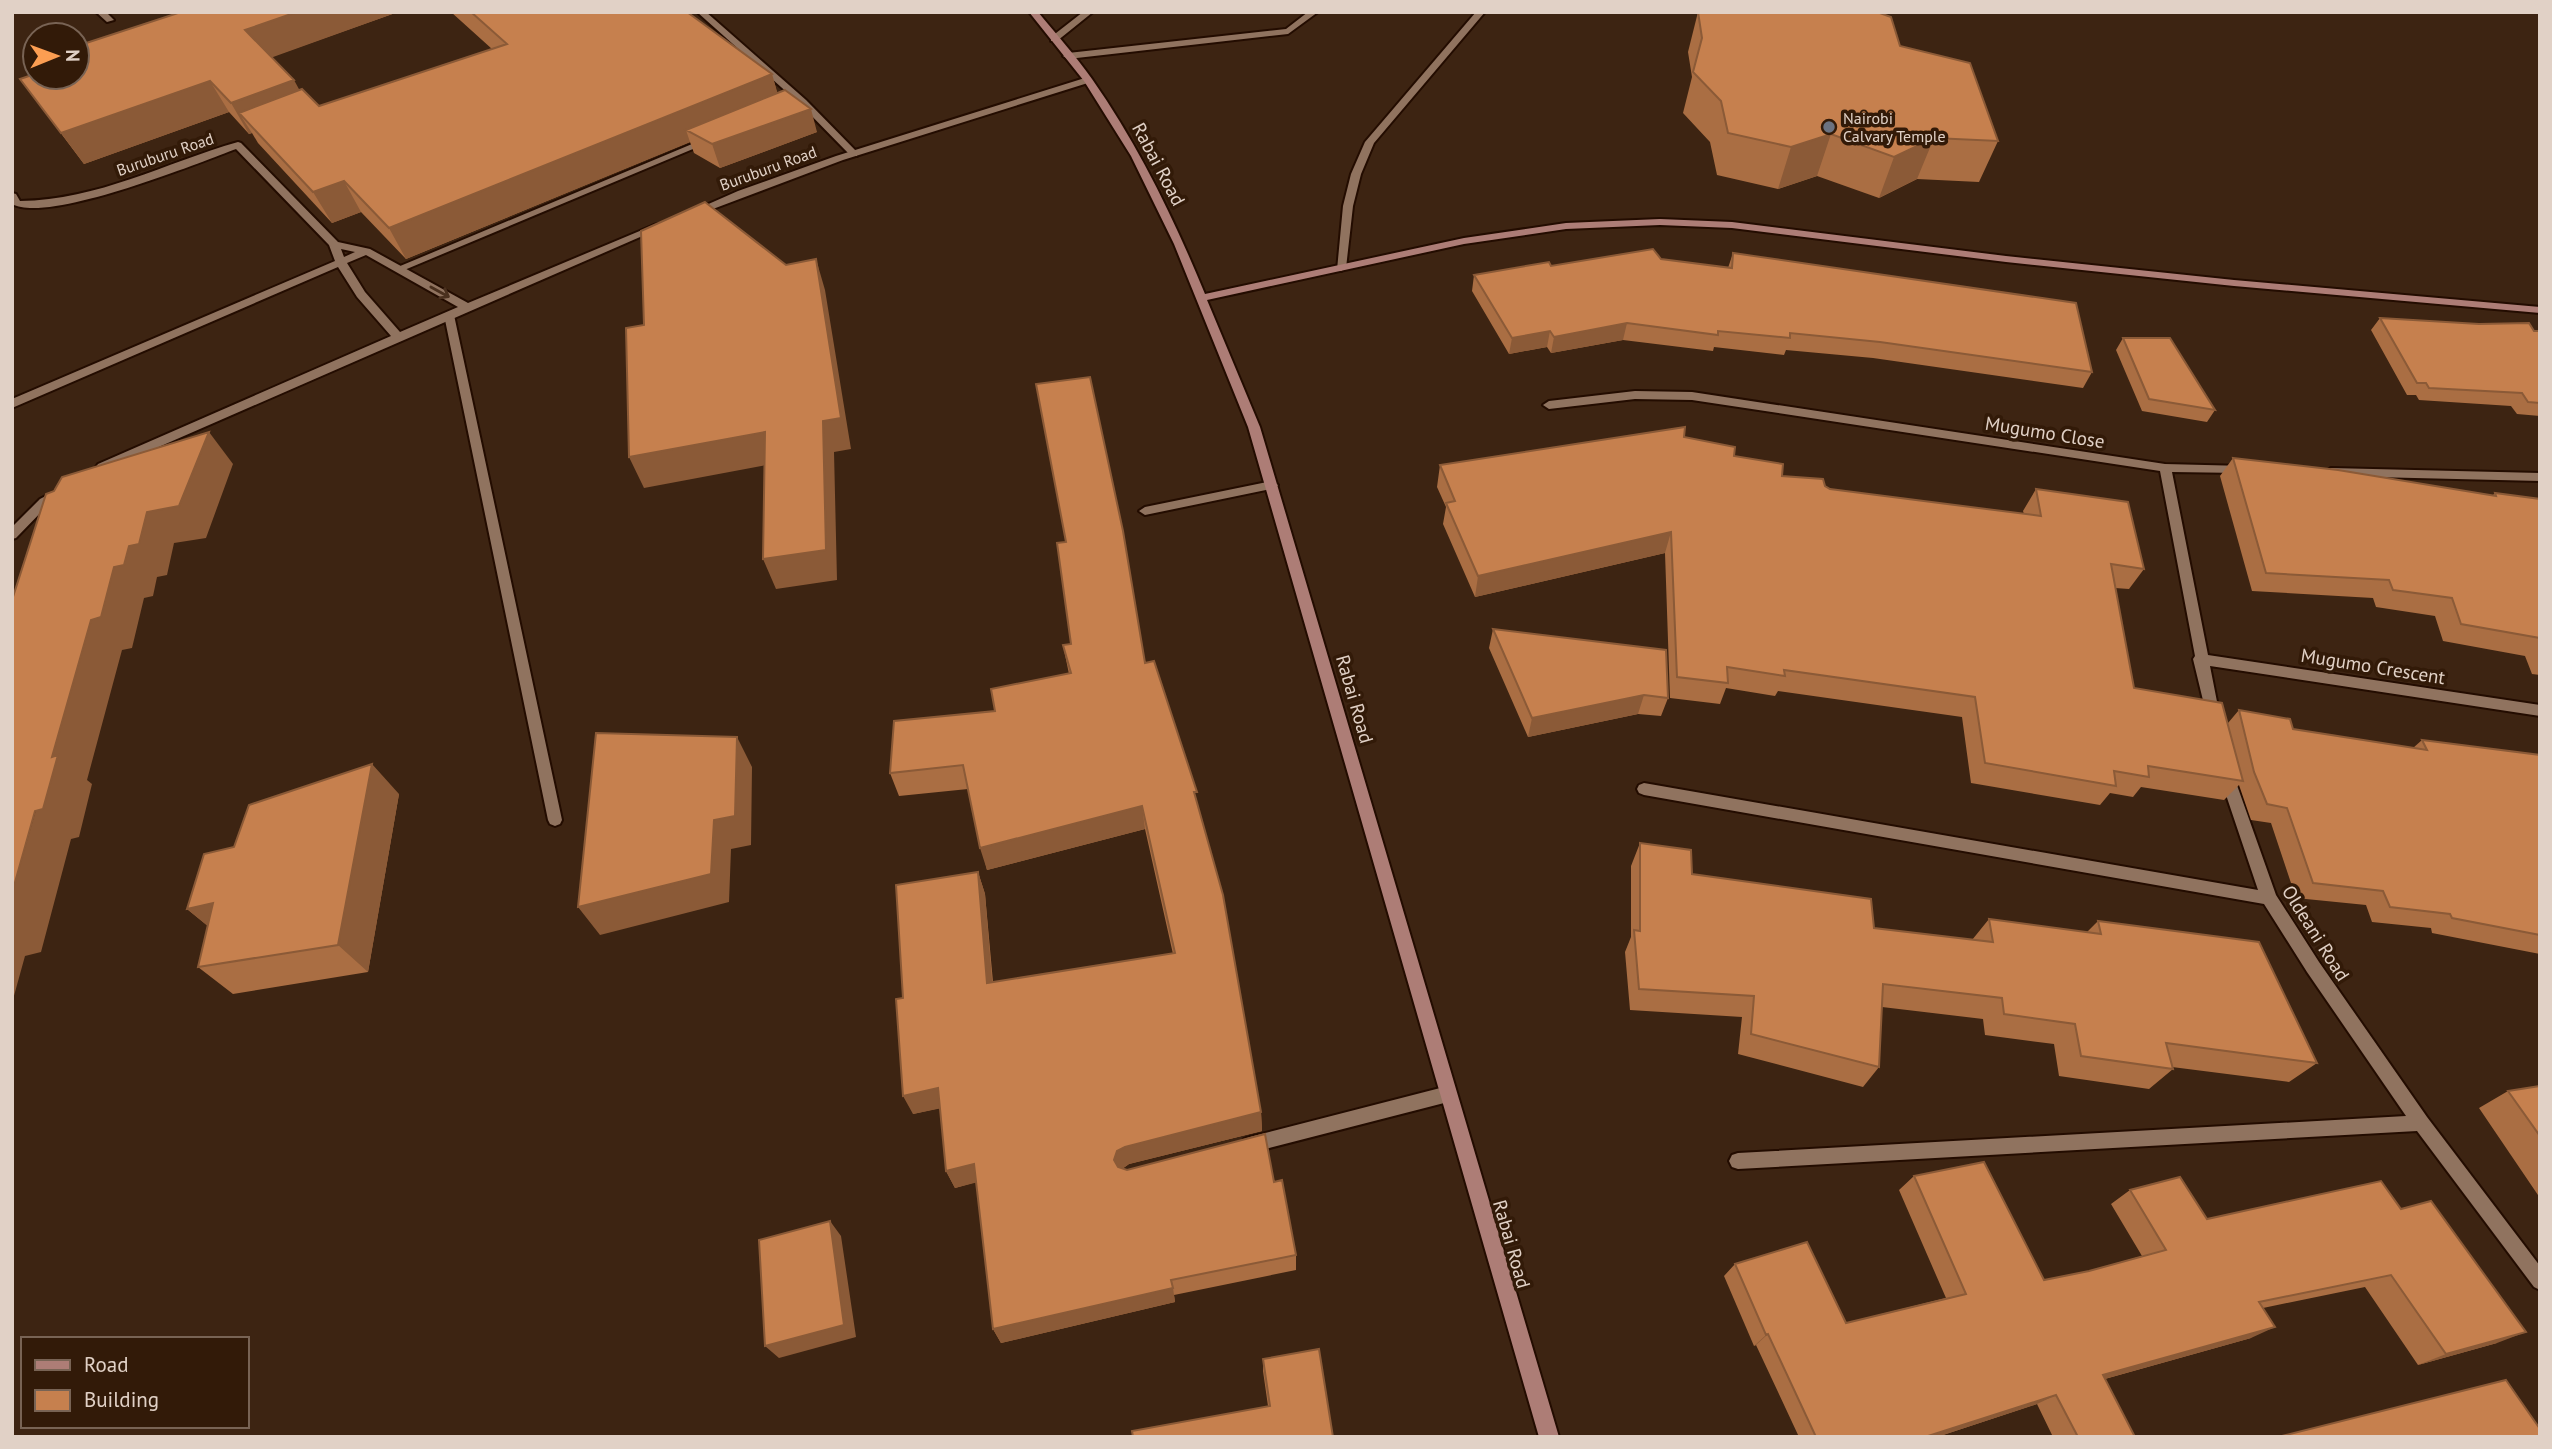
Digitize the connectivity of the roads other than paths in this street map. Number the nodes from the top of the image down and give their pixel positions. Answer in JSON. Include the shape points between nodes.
{"nodes":[{"id":1,"x":100,"y":12,"type":"edge"},
{"id":2,"x":701,"y":12,"type":"edge"},
{"id":3,"x":1033,"y":12,"type":"edge"},
{"id":4,"x":1089,"y":12,"type":"edge"},
{"id":5,"x":1314,"y":12,"type":"edge"},
{"id":6,"x":1481,"y":12,"type":"edge"},
{"id":7,"x":110,"y":20,"type":"dead end"},
{"id":8,"x":1054,"y":39,"type":"junction"},
{"id":9,"x":1068,"y":56,"type":"junction"},
{"id":10,"x":1087,"y":80,"type":"junction"},
{"id":11,"x":803,"y":102,"type":"junction"},
{"id":12,"x":790,"y":107,"type":"edge"},
{"id":13,"x":714,"y":138,"type":"edge"},
{"id":14,"x":251,"y":141,"type":"edge"},
{"id":15,"x":238,"y":145,"type":"junction"},
{"id":16,"x":854,"y":154,"type":"junction"},
{"id":17,"x":12,"y":196,"type":"edge"},
{"id":18,"x":680,"y":218,"type":"edge"},
{"id":19,"x":667,"y":223,"type":"edge"},
{"id":20,"x":334,"y":244,"type":"junction"},
{"id":21,"x":366,"y":251,"type":"junction"},
{"id":22,"x":340,"y":263,"type":"junction"},
{"id":23,"x":1342,"y":268,"type":"junction"},
{"id":24,"x":398,"y":269,"type":"junction"},
{"id":25,"x":1202,"y":298,"type":"junction"},
{"id":26,"x":467,"y":307,"type":"junction"},
{"id":27,"x":2540,"y":310,"type":"edge"},
{"id":28,"x":449,"y":315,"type":"junction"},
{"id":29,"x":399,"y":338,"type":"junction"},
{"id":30,"x":12,"y":404,"type":"edge"},
{"id":31,"x":1549,"y":405,"type":"dead end"},
{"id":32,"x":2165,"y":468,"type":"junction"},
{"id":33,"x":2248,"y":470,"type":"edge"},
{"id":34,"x":2318,"y":471,"type":"edge"},
{"id":35,"x":85,"y":476,"type":"edge"},
{"id":36,"x":2540,"y":477,"type":"edge"},
{"id":37,"x":1272,"y":485,"type":"junction"},
{"id":38,"x":65,"y":489,"type":"edge"},
{"id":39,"x":1145,"y":511,"type":"dead end"},
{"id":40,"x":12,"y":535,"type":"edge"},
{"id":41,"x":2200,"y":659,"type":"junction"},
{"id":42,"x":2540,"y":711,"type":"edge"},
{"id":43,"x":2218,"y":737,"type":"edge"},
{"id":44,"x":2224,"y":762,"type":"edge"},
{"id":45,"x":1644,"y":789,"type":"dead end"},
{"id":46,"x":555,"y":820,"type":"dead end"},
{"id":47,"x":2269,"y":898,"type":"junction"},
{"id":48,"x":1448,"y":1094,"type":"junction"},
{"id":49,"x":2420,"y":1123,"type":"junction"},
{"id":50,"x":1236,"y":1149,"type":"edge"},
{"id":51,"x":1738,"y":1161,"type":"dead end"},
{"id":52,"x":2540,"y":1281,"type":"edge"},
{"id":53,"x":1549,"y":1437,"type":"edge"}],
"edges":[{"from":1,"to":7,"type":"street"},
{"from":2,"to":11,"type":"street"},
{"from":3,"to":8,"type":"main road","name":"Rabai Road"},
{"from":4,"to":8,"type":"street"},
{"from":5,"to":9,"type":"street","via":[[1288,31]]},
{"from":6,"to":23,"type":"street","via":[[1370,142],[1348,206]]},
{"from":8,"to":9,"type":"main road","name":"Rabai Road"},
{"from":9,"to":10,"type":"main road","name":"Rabai Road"},
{"from":10,"to":16,"type":"street","name":"Buruburu Road"},
{"from":10,"to":25,"type":"main road","name":"Rabai Road","via":[[1136,156]]},
{"from":11,"to":12,"type":"street"},
{"from":11,"to":16,"type":"street"},
{"from":13,"to":24,"type":"street"},
{"from":14,"to":15,"type":"street"},
{"from":15,"to":17,"type":"street","name":"Buruburu Road","via":[[72,202],[17,204]]},
{"from":15,"to":20,"type":"street","name":"Buruburu Road"},
{"from":16,"to":18,"type":"street","name":"Buruburu Road"},
{"from":19,"to":26,"type":"street"},
{"from":20,"to":21,"type":"street"},
{"from":20,"to":22,"type":"street","name":"Buruburu Road"},
{"from":21,"to":22,"type":"street"},
{"from":21,"to":24,"type":"street"},
{"from":22,"to":29,"type":"street","name":"Buruburu Road","via":[[363,298]]},
{"from":22,"to":30,"type":"street"},
{"from":23,"to":25,"type":"main road"},
{"from":23,"to":27,"type":"main road","via":[[1464,241],[1566,226],[1660,222],[1732,225],[2194,279]]},
{"from":24,"to":26,"type":"street","one_way":true},
{"from":25,"to":37,"type":"main road","name":"Rabai Road"},
{"from":26,"to":28,"type":"street"},
{"from":28,"to":29,"type":"street"},
{"from":28,"to":46,"type":"street"},
{"from":29,"to":35,"type":"street"},
{"from":31,"to":32,"type":"street","name":"Mugumo Close","via":[[1635,395],[1692,396]]},
{"from":32,"to":33,"type":"street","name":"Mugumo Close"},
{"from":32,"to":41,"type":"street"},
{"from":34,"to":36,"type":"street"},
{"from":37,"to":39,"type":"street"},
{"from":37,"to":48,"type":"main road","name":"Rabai Road"},
{"from":38,"to":40,"type":"street","via":[[44,502]]},
{"from":41,"to":42,"type":"street","name":"Mugumo Crescent"},
{"from":41,"to":43,"type":"street"},
{"from":44,"to":47,"type":"street","name":"Oldeani Road"},
{"from":45,"to":47,"type":"street"},
{"from":47,"to":49,"type":"street","name":"Oldeani Road"},
{"from":48,"to":50,"type":"street"},
{"from":48,"to":53,"type":"main road","name":"Rabai Road"},
{"from":49,"to":51,"type":"street"},
{"from":49,"to":52,"type":"street","name":"Oldeani Road"}]}
